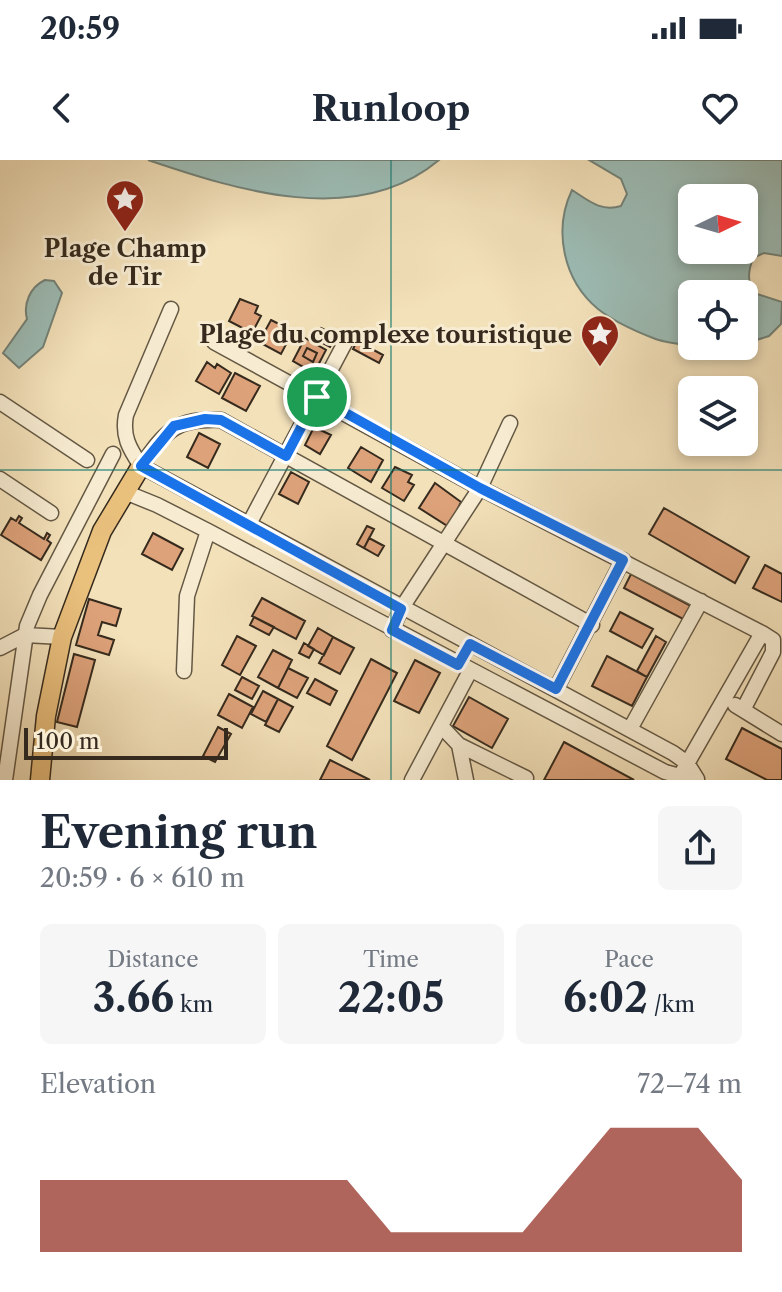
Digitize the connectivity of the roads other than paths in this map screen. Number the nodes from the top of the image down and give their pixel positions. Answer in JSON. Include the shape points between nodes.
{"nodes":[{"id":1,"x":171,"y":309,"type":"dead end"},
{"id":2,"x":348,"y":337,"type":"dead end"},
{"id":3,"x":214,"y":342,"type":"dead end"},
{"id":4,"x":317,"y":397,"type":"junction"},
{"id":5,"x":0,"y":402,"type":"edge"},
{"id":6,"x":510,"y":423,"type":"dead end"},
{"id":7,"x":113,"y":454,"type":"dead end"},
{"id":8,"x":286,"y":456,"type":"junction"},
{"id":9,"x":87,"y":460,"type":"dead end"},
{"id":10,"x":141,"y":466,"type":"junction"},
{"id":11,"x":0,"y":479,"type":"edge"},
{"id":12,"x":169,"y":481,"type":"junction"},
{"id":13,"x":480,"y":488,"type":"junction"},
{"id":14,"x":125,"y":492,"type":"junction"},
{"id":15,"x":157,"y":505,"type":"junction"},
{"id":16,"x":51,"y":513,"type":"dead end"},
{"id":17,"x":249,"y":524,"type":"junction"},
{"id":18,"x":208,"y":531,"type":"junction"},
{"id":19,"x":444,"y":545,"type":"junction"},
{"id":20,"x":623,"y":560,"type":"junction"},
{"id":21,"x":701,"y":601,"type":"junction"},
{"id":22,"x":401,"y":609,"type":"junction"},
{"id":23,"x":592,"y":625,"type":"junction"},
{"id":24,"x":392,"y":630,"type":"junction"},
{"id":25,"x":762,"y":633,"type":"junction"},
{"id":26,"x":25,"y":635,"type":"junction"},
{"id":27,"x":62,"y":637,"type":"junction"},
{"id":28,"x":470,"y":644,"type":"junction"},
{"id":29,"x":0,"y":648,"type":"edge"},
{"id":30,"x":464,"y":668,"type":"junction"},
{"id":31,"x":184,"y":671,"type":"dead end"},
{"id":32,"x":556,"y":689,"type":"junction"},
{"id":33,"x":725,"y":698,"type":"junction"},
{"id":34,"x":743,"y":710,"type":"junction"},
{"id":35,"x":441,"y":726,"type":"junction"},
{"id":36,"x":630,"y":729,"type":"junction"},
{"id":37,"x":782,"y":734,"type":"edge"},
{"id":38,"x":459,"y":745,"type":"junction"},
{"id":39,"x":684,"y":770,"type":"junction"},
{"id":40,"x":526,"y":778,"type":"dead end"},
{"id":41,"x":5,"y":780,"type":"edge"},
{"id":42,"x":40,"y":780,"type":"edge"},
{"id":43,"x":412,"y":780,"type":"edge"},
{"id":44,"x":466,"y":780,"type":"edge"},
{"id":45,"x":698,"y":780,"type":"edge"}],
"edges":[{"from":1,"to":10,"type":"street","via":[[126,415],[128,446]]},
{"from":2,"to":4,"type":"street"},
{"from":3,"to":4,"type":"street"},
{"from":4,"to":8,"type":"street"},
{"from":4,"to":13,"type":"street"},
{"from":5,"to":9,"type":"street"},
{"from":6,"to":13,"type":"street"},
{"from":7,"to":26,"type":"street"},
{"from":8,"to":10,"type":"street","via":[[221,420],[205,419],[174,426]]},
{"from":8,"to":17,"type":"street"},
{"from":8,"to":19,"type":"street"},
{"from":10,"to":12,"type":"street"},
{"from":10,"to":14,"type":"main road"},
{"from":11,"to":16,"type":"street"},
{"from":12,"to":15,"type":"street"},
{"from":12,"to":17,"type":"street"},
{"from":13,"to":19,"type":"street"},
{"from":13,"to":20,"type":"street"},
{"from":14,"to":15,"type":"street"},
{"from":14,"to":27,"type":"main road","via":[[102,531]]},
{"from":15,"to":18,"type":"street"},
{"from":17,"to":22,"type":"street"},
{"from":18,"to":24,"type":"street"},
{"from":18,"to":31,"type":"street","via":[[187,596]]},
{"from":19,"to":22,"type":"street"},
{"from":19,"to":23,"type":"street"},
{"from":20,"to":21,"type":"street"},
{"from":20,"to":23,"type":"street"},
{"from":21,"to":25,"type":"street"},
{"from":21,"to":36,"type":"street"},
{"from":22,"to":24,"type":"street"},
{"from":22,"to":28,"type":"street"},
{"from":23,"to":32,"type":"street"},
{"from":24,"to":30,"type":"street"},
{"from":25,"to":33,"type":"street"},
{"from":25,"to":34,"type":"street","via":[[773,640],[773,652]]},
{"from":26,"to":27,"type":"street"},
{"from":26,"to":29,"type":"street"},
{"from":26,"to":41,"type":"street"},
{"from":27,"to":42,"type":"main road"},
{"from":28,"to":30,"type":"street"},
{"from":28,"to":32,"type":"street"},
{"from":30,"to":35,"type":"street"},
{"from":30,"to":39,"type":"street","via":[[665,772]]},
{"from":32,"to":36,"type":"street"},
{"from":33,"to":34,"type":"street"},
{"from":33,"to":39,"type":"street"},
{"from":34,"to":37,"type":"street"},
{"from":35,"to":38,"type":"street"},
{"from":35,"to":43,"type":"street"},
{"from":36,"to":39,"type":"street"},
{"from":38,"to":40,"type":"street"},
{"from":38,"to":44,"type":"street"},
{"from":39,"to":45,"type":"street"}]}
